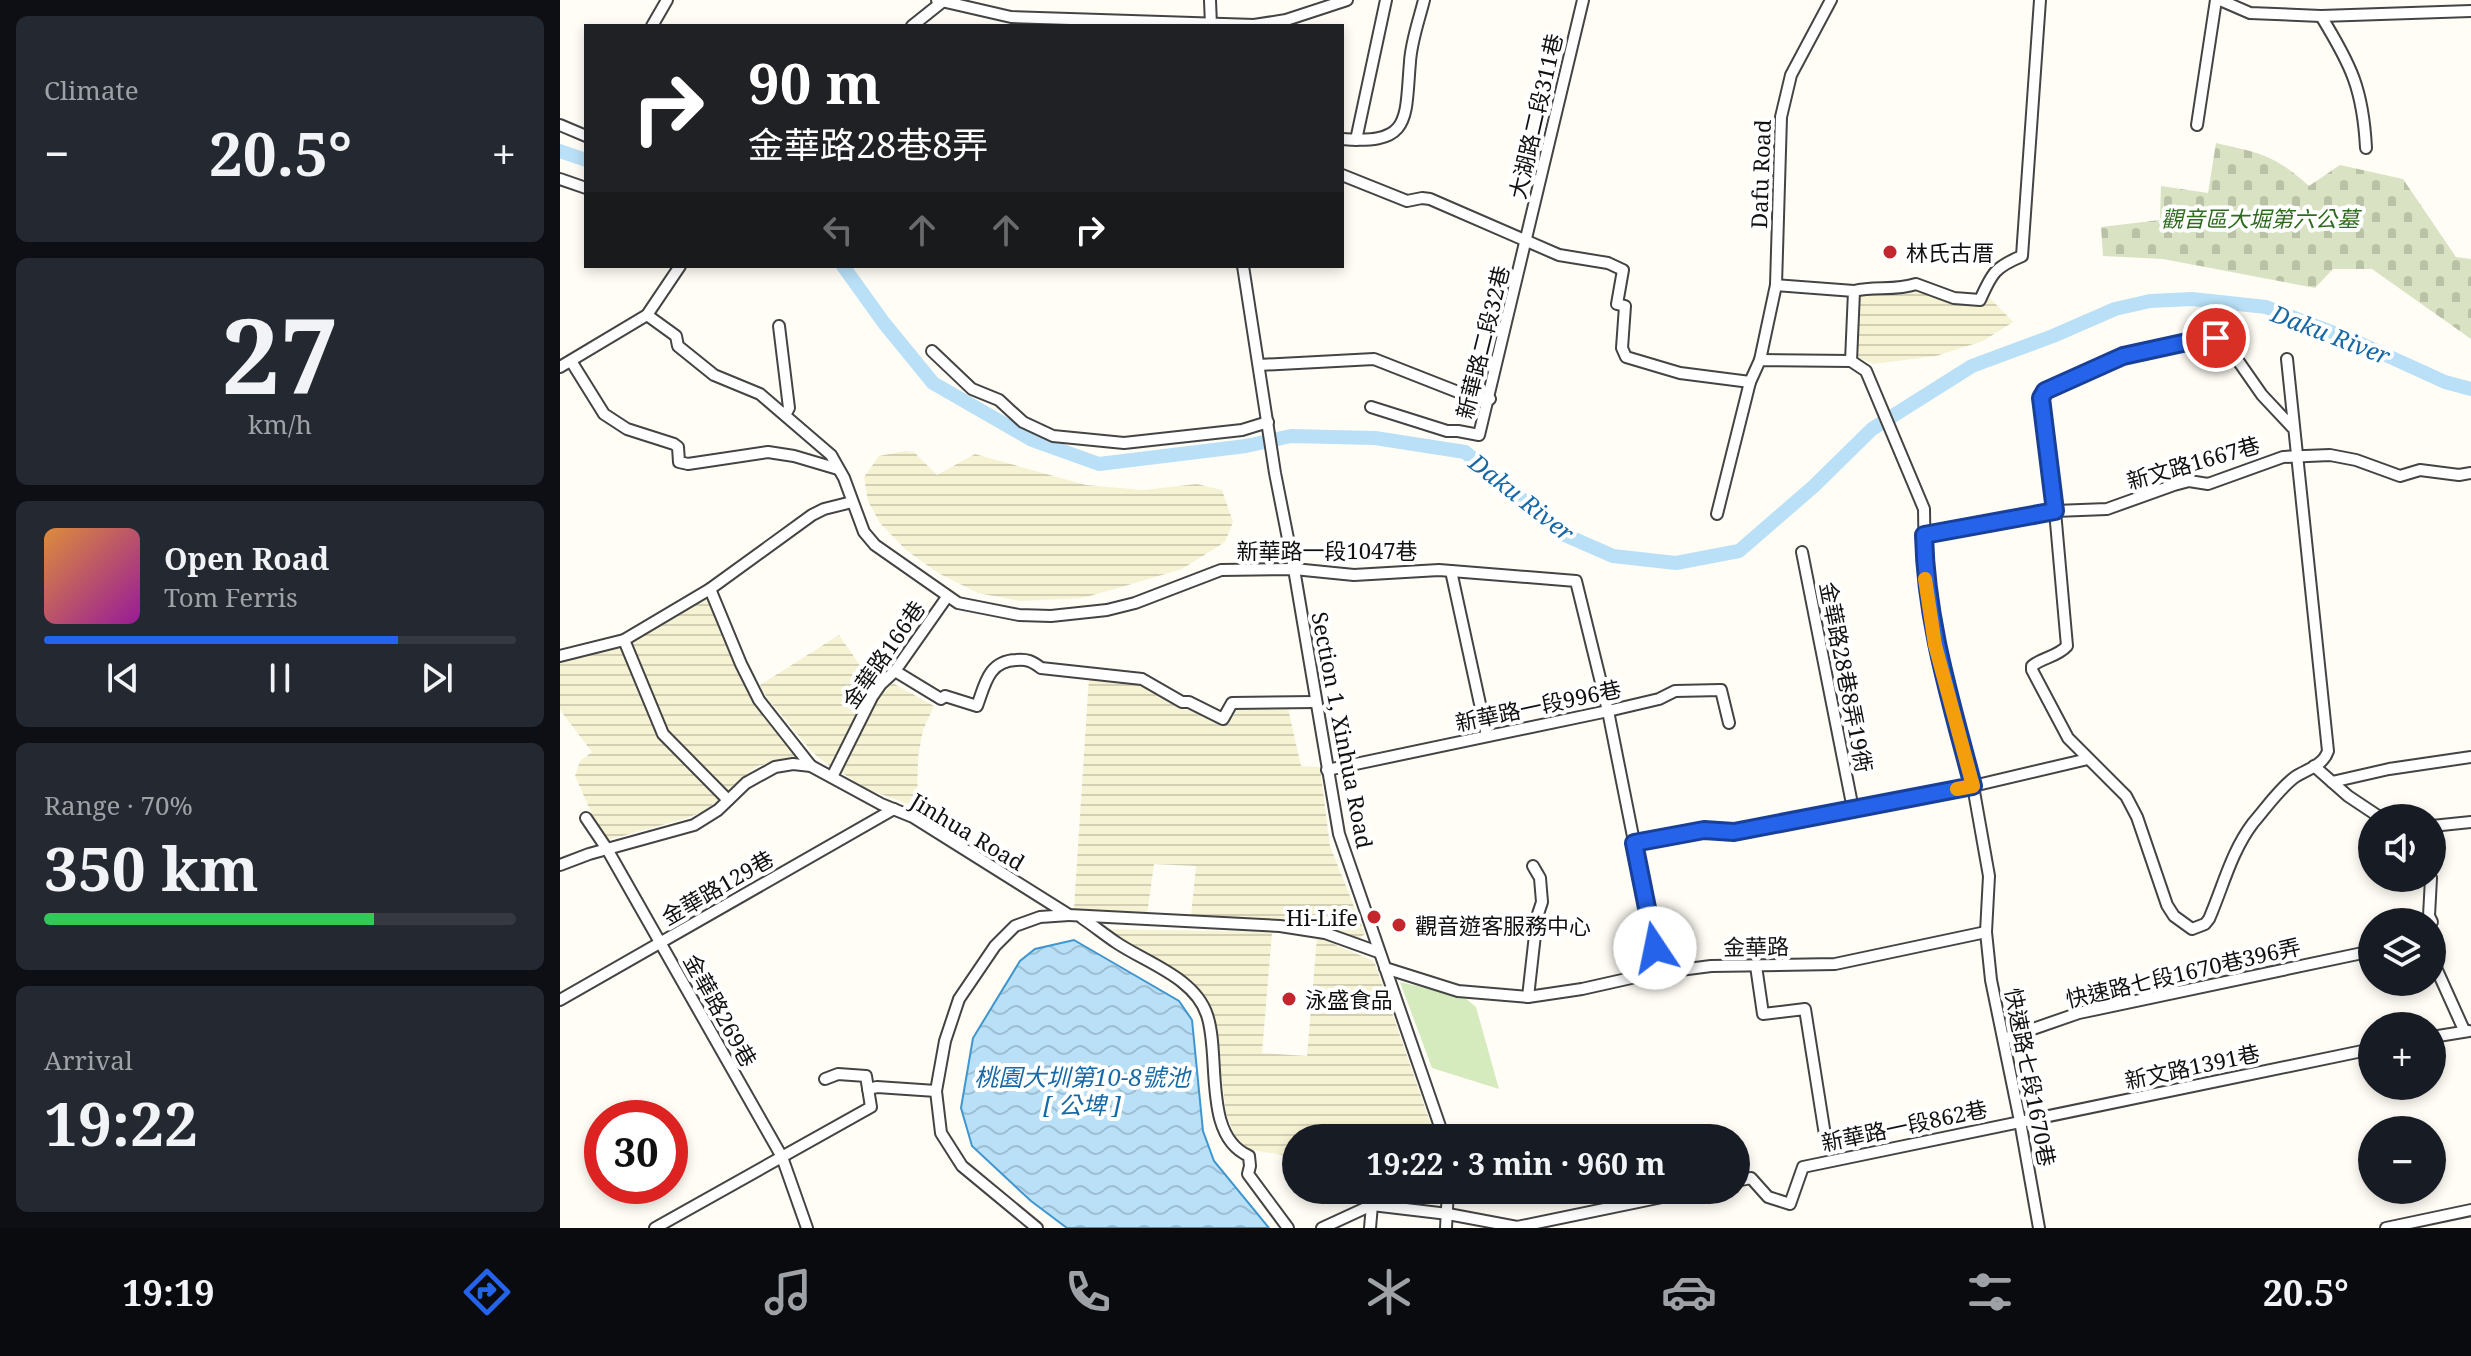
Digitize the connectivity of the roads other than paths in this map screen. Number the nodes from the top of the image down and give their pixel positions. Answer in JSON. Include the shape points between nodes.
{"nodes":[{"id":1,"x":667,"y":0,"type":"edge"},
{"id":2,"x":1210,"y":0,"type":"edge"},
{"id":3,"x":1347,"y":0,"type":"edge"},
{"id":4,"x":1386,"y":0,"type":"edge"},
{"id":5,"x":1424,"y":0,"type":"edge"},
{"id":6,"x":1583,"y":0,"type":"edge"},
{"id":7,"x":1831,"y":0,"type":"edge"},
{"id":8,"x":2040,"y":0,"type":"edge"},
{"id":9,"x":2218,"y":0,"type":"edge"},
{"id":10,"x":940,"y":1,"type":"edge"},
{"id":11,"x":2471,"y":11,"type":"edge"},
{"id":12,"x":2321,"y":16,"type":"junction"},
{"id":13,"x":1033,"y":22,"type":"edge"},
{"id":14,"x":653,"y":24,"type":"edge"},
{"id":15,"x":914,"y":24,"type":"edge"},
{"id":16,"x":1115,"y":24,"type":"edge"},
{"id":17,"x":1211,"y":24,"type":"edge"},
{"id":18,"x":1260,"y":24,"type":"edge"},
{"id":19,"x":560,"y":125,"type":"edge"},
{"id":20,"x":2197,"y":125,"type":"dead end"},
{"id":21,"x":584,"y":135,"type":"edge"},
{"id":22,"x":1344,"y":139,"type":"edge"},
{"id":23,"x":1356,"y":140,"type":"junction"},
{"id":24,"x":2366,"y":148,"type":"dead end"},
{"id":25,"x":1344,"y":176,"type":"edge"},
{"id":26,"x":560,"y":179,"type":"edge"},
{"id":27,"x":584,"y":187,"type":"edge"},
{"id":28,"x":1526,"y":242,"type":"junction"},
{"id":29,"x":679,"y":268,"type":"edge"},
{"id":30,"x":1243,"y":268,"type":"edge"},
{"id":31,"x":1776,"y":285,"type":"junction"},
{"id":32,"x":1854,"y":291,"type":"junction"},
{"id":33,"x":647,"y":315,"type":"junction"},
{"id":34,"x":779,"y":326,"type":"dead end"},
{"id":35,"x":932,"y":351,"type":"dead end"},
{"id":36,"x":2287,"y":359,"type":"dead end"},
{"id":37,"x":1760,"y":360,"type":"junction"},
{"id":38,"x":571,"y":361,"type":"junction"},
{"id":39,"x":1851,"y":361,"type":"junction"},
{"id":40,"x":1259,"y":365,"type":"junction"},
{"id":41,"x":560,"y":367,"type":"edge"},
{"id":42,"x":1750,"y":382,"type":"junction"},
{"id":43,"x":1490,"y":399,"type":"junction"},
{"id":44,"x":1371,"y":407,"type":"dead end"},
{"id":45,"x":785,"y":415,"type":"junction"},
{"id":46,"x":1268,"y":422,"type":"junction"},
{"id":47,"x":2292,"y":427,"type":"junction"},
{"id":48,"x":2299,"y":456,"type":"junction"},
{"id":49,"x":838,"y":469,"type":"junction"},
{"id":50,"x":2471,"y":473,"type":"edge"},
{"id":51,"x":852,"y":502,"type":"junction"},
{"id":52,"x":2055,"y":511,"type":"junction"},
{"id":53,"x":1717,"y":514,"type":"dead end"},
{"id":54,"x":1924,"y":535,"type":"junction"},
{"id":55,"x":1802,"y":552,"type":"dead end"},
{"id":56,"x":1294,"y":569,"type":"junction"},
{"id":57,"x":1451,"y":571,"type":"junction"},
{"id":58,"x":710,"y":589,"type":"junction"},
{"id":59,"x":947,"y":597,"type":"junction"},
{"id":60,"x":624,"y":640,"type":"junction"},
{"id":61,"x":560,"y":656,"type":"edge"},
{"id":62,"x":895,"y":671,"type":"junction"},
{"id":63,"x":1316,"y":702,"type":"junction"},
{"id":64,"x":1608,"y":711,"type":"junction"},
{"id":65,"x":1729,"y":723,"type":"dead end"},
{"id":66,"x":1487,"y":736,"type":"junction"},
{"id":67,"x":2471,"y":757,"type":"edge"},
{"id":68,"x":2088,"y":759,"type":"junction"},
{"id":69,"x":811,"y":766,"type":"junction"},
{"id":70,"x":2314,"y":766,"type":"junction"},
{"id":71,"x":1327,"y":770,"type":"junction"},
{"id":72,"x":832,"y":777,"type":"junction"},
{"id":73,"x":2332,"y":782,"type":"junction"},
{"id":74,"x":1973,"y":786,"type":"junction"},
{"id":75,"x":728,"y":800,"type":"junction"},
{"id":76,"x":2360,"y":804,"type":"edge"},
{"id":77,"x":894,"y":809,"type":"junction"},
{"id":78,"x":1853,"y":809,"type":"junction"},
{"id":79,"x":586,"y":818,"type":"dead end"},
{"id":80,"x":2471,"y":822,"type":"edge"},
{"id":81,"x":2446,"y":825,"type":"edge"},
{"id":82,"x":1634,"y":843,"type":"junction"},
{"id":83,"x":607,"y":849,"type":"junction"},
{"id":84,"x":560,"y":865,"type":"edge"},
{"id":85,"x":1533,"y":866,"type":"dead end"},
{"id":86,"x":1069,"y":915,"type":"junction"},
{"id":87,"x":1082,"y":917,"type":"junction"},
{"id":88,"x":1986,"y":932,"type":"junction"},
{"id":89,"x":661,"y":943,"type":"junction"},
{"id":90,"x":1378,"y":952,"type":"junction"},
{"id":91,"x":2358,"y":954,"type":"edge"},
{"id":92,"x":1756,"y":966,"type":"junction"},
{"id":93,"x":1385,"y":968,"type":"junction"},
{"id":94,"x":1660,"y":972,"type":"junction"},
{"id":95,"x":2446,"y":987,"type":"edge"},
{"id":96,"x":1528,"y":997,"type":"junction"},
{"id":97,"x":560,"y":1000,"type":"edge"},
{"id":98,"x":2468,"y":1030,"type":"edge"},
{"id":99,"x":2446,"y":1034,"type":"edge"},
{"id":100,"x":2004,"y":1039,"type":"junction"},
{"id":101,"x":2358,"y":1052,"type":"edge"},
{"id":102,"x":825,"y":1079,"type":"dead end"},
{"id":103,"x":868,"y":1089,"type":"junction"},
{"id":104,"x":936,"y":1091,"type":"junction"},
{"id":105,"x":2020,"y":1121,"type":"junction"},
{"id":106,"x":1439,"y":1124,"type":"edge"},
{"id":107,"x":1825,"y":1135,"type":"dead end"},
{"id":108,"x":782,"y":1157,"type":"junction"},
{"id":109,"x":1750,"y":1178,"type":"edge"},
{"id":110,"x":1448,"y":1204,"type":"edge"},
{"id":111,"x":1628,"y":1204,"type":"edge"},
{"id":112,"x":1372,"y":1205,"type":"junction"},
{"id":113,"x":2471,"y":1210,"type":"edge"},
{"id":114,"x":1448,"y":1214,"type":"junction"},
{"id":115,"x":655,"y":1228,"type":"edge"},
{"id":116,"x":807,"y":1228,"type":"edge"},
{"id":117,"x":1037,"y":1228,"type":"edge"},
{"id":118,"x":1288,"y":1228,"type":"edge"},
{"id":119,"x":1322,"y":1228,"type":"edge"},
{"id":120,"x":1370,"y":1228,"type":"edge"},
{"id":121,"x":1446,"y":1228,"type":"edge"},
{"id":122,"x":2039,"y":1228,"type":"edge"},
{"id":123,"x":2386,"y":1228,"type":"edge"}],
"edges":[{"from":1,"to":14,"type":"street"},
{"from":2,"to":17,"type":"street"},
{"from":3,"to":18,"type":"street"},
{"from":4,"to":23,"type":"street"},
{"from":5,"to":23,"type":"street","via":[[1404,117],[1383,139]]},
{"from":6,"to":28,"type":"street","name":"大湖路二段311巷"},
{"from":7,"to":31,"type":"street","name":"Dafu Road","via":[[1791,75],[1781,117]]},
{"from":8,"to":32,"type":"street","via":[[2022,256],[1991,274],[1980,300],[1954,298],[1916,284]]},
{"from":9,"to":12,"type":"street","via":[[2250,13]]},
{"from":9,"to":20,"type":"street"},
{"from":10,"to":13,"type":"street"},
{"from":10,"to":15,"type":"street"},
{"from":11,"to":12,"type":"street"},
{"from":12,"to":24,"type":"street","via":[[2349,63],[2362,104]]},
{"from":13,"to":16,"type":"street"},
{"from":19,"to":21,"type":"street"},
{"from":22,"to":23,"type":"street"},
{"from":25,"to":28,"type":"street","via":[[1407,201],[1430,199]]},
{"from":26,"to":27,"type":"street"},
{"from":28,"to":42,"type":"street","via":[[1623,270],[1617,304],[1625,306],[1626,357],[1680,373]]},
{"from":28,"to":43,"type":"street","name":"新華路二段32巷"},
{"from":29,"to":33,"type":"street"},
{"from":30,"to":40,"type":"street","name":"Section 1, Xinhua Road"},
{"from":31,"to":32,"type":"street"},
{"from":31,"to":37,"type":"street","name":"Dafu Road"},
{"from":32,"to":39,"type":"street"},
{"from":33,"to":38,"type":"street"},
{"from":33,"to":45,"type":"street","name":"新華路一段1047巷","via":[[714,375],[760,394]]},
{"from":34,"to":45,"type":"street","via":[[789,408]]},
{"from":35,"to":46,"type":"street","via":[[972,389],[999,400],[1023,422],[1053,436],[1124,443],[1242,430]]},
{"from":36,"to":47,"type":"street"},
{"from":37,"to":39,"type":"street"},
{"from":37,"to":42,"type":"street","name":"Dafu Road"},
{"from":38,"to":41,"type":"street"},
{"from":38,"to":49,"type":"street","via":[[604,414],[627,429],[674,444],[679,462],[768,452]]},
{"from":39,"to":54,"type":"street","name":"快速路七段1670巷","via":[[1866,371],[1900,447],[1924,509]]},
{"from":40,"to":43,"type":"street","via":[[1374,359]]},
{"from":40,"to":46,"type":"street","name":"Section 1, Xinhua Road"},
{"from":42,"to":53,"type":"street","name":"Dafu Road"},
{"from":43,"to":44,"type":"street","name":"新華路二段32巷","via":[[1479,435],[1447,431]]},
{"from":45,"to":49,"type":"street","name":"新華路一段1047巷","via":[[831,455]]},
{"from":46,"to":56,"type":"street","name":"Section 1, Xinhua Road"},
{"from":47,"to":48,"type":"street"},
{"from":47,"to":52,"type":"street","via":[[2221,340],[2210,337],[2123,356],[2045,391],[2041,398]]},
{"from":48,"to":50,"type":"street","name":"新文路1667巷","via":[[2356,460],[2400,476],[2420,470]]},
{"from":48,"to":52,"type":"street","name":"新文路1667巷","via":[[2208,484],[2174,485],[2107,509]]},
{"from":48,"to":70,"type":"street","via":[[2328,751]]},
{"from":49,"to":51,"type":"street","name":"新華路一段1047巷"},
{"from":51,"to":58,"type":"street","via":[[812,515]]},
{"from":51,"to":59,"type":"street","name":"新華路一段1047巷","via":[[875,545]]},
{"from":52,"to":54,"type":"street","name":"新文路1667巷"},
{"from":52,"to":68,"type":"street","via":[[2067,646],[2036,662],[2032,670],[2068,738]]},
{"from":54,"to":74,"type":"street","name":"快速路七段1670巷","via":[[1935,645]]},
{"from":55,"to":78,"type":"street","name":"金華路28巷8弄19衖"},
{"from":56,"to":57,"type":"street","name":"新華路一段1047巷","via":[[1354,575]]},
{"from":56,"to":59,"type":"street","name":"新華路一段1047巷","via":[[1221,570],[1135,603],[1051,616],[984,610]]},
{"from":56,"to":63,"type":"street","name":"Section 1, Xinhua Road"},
{"from":57,"to":64,"type":"street","name":"新華路一段1047巷","via":[[1576,581]]},
{"from":57,"to":66,"type":"street"},
{"from":58,"to":60,"type":"street"},
{"from":58,"to":69,"type":"street","via":[[759,700]]},
{"from":59,"to":62,"type":"street","name":"金華路166巷"},
{"from":60,"to":61,"type":"street"},
{"from":60,"to":75,"type":"street","via":[[663,734]]},
{"from":62,"to":63,"type":"street","via":[[941,699],[977,706],[995,667],[1021,659],[1041,668],[1142,679],[1223,719],[1232,703]]},
{"from":62,"to":72,"type":"street","name":"金華路166巷","via":[[872,697]]},
{"from":63,"to":71,"type":"street","name":"Section 1, Xinhua Road"},
{"from":64,"to":65,"type":"street","name":"新華路一段996巷","via":[[1675,691],[1721,690]]},
{"from":64,"to":66,"type":"street","name":"新華路一段996巷"},
{"from":64,"to":82,"type":"street"},
{"from":66,"to":71,"type":"street","name":"新華路一段996巷"},
{"from":67,"to":73,"type":"street"},
{"from":68,"to":70,"type":"street","via":[[2126,796],[2167,905],[2192,929],[2209,919],[2254,822],[2295,777]]},
{"from":68,"to":74,"type":"street"},
{"from":69,"to":72,"type":"street","name":"Jinhua Road"},
{"from":69,"to":75,"type":"street","via":[[775,767]]},
{"from":70,"to":73,"type":"street"},
{"from":71,"to":90,"type":"street","name":"Section 1, Xinhua Road","via":[[1339,834]]},
{"from":72,"to":77,"type":"street","name":"Jinhua Road"},
{"from":73,"to":76,"type":"street"},
{"from":74,"to":78,"type":"street"},
{"from":74,"to":88,"type":"street","name":"快速路七段1670巷","via":[[1989,876]]},
{"from":75,"to":83,"type":"street","via":[[694,825]]},
{"from":77,"to":86,"type":"street","name":"Jinhua Road"},
{"from":77,"to":89,"type":"street","name":"金華路129巷"},
{"from":78,"to":82,"type":"street","via":[[1734,832],[1704,830]]},
{"from":79,"to":83,"type":"street","name":"金華路269巷"},
{"from":80,"to":81,"type":"street"},
{"from":82,"to":94,"type":"street"},
{"from":83,"to":84,"type":"street"},
{"from":83,"to":89,"type":"street","name":"金華路269巷"},
{"from":85,"to":96,"type":"street","via":[[1542,902]]},
{"from":86,"to":87,"type":"street","name":"Jinhua Road"},
{"from":86,"to":104,"type":"street","via":[[1015,926],[995,946],[959,999]]},
{"from":87,"to":90,"type":"street","name":"Jinhua Road","via":[[1280,926],[1325,933]]},
{"from":87,"to":118,"type":"street","via":[[1175,977],[1200,1000],[1208,1016],[1224,1133],[1231,1145],[1249,1156],[1248,1174]]},
{"from":88,"to":92,"type":"street","name":"金華路","via":[[1835,964]]},
{"from":88,"to":100,"type":"street","name":"快速路七段1670巷"},
{"from":89,"to":97,"type":"street","name":"金華路129巷"},
{"from":89,"to":108,"type":"street","name":"金華路269巷"},
{"from":90,"to":93,"type":"street","name":"Section 1, Xinhua Road"},
{"from":91,"to":100,"type":"street","name":"快速路七段1670巷396弄","via":[[2079,1013]]},
{"from":92,"to":94,"type":"street","name":"金華路"},
{"from":92,"to":107,"type":"street","via":[[1763,1014],[1805,1009]]},
{"from":93,"to":96,"type":"street","name":"金華路","via":[[1458,991]]},
{"from":93,"to":106,"type":"street","name":"Section 1, Xinhua Road"},
{"from":94,"to":96,"type":"street","name":"金華路"},
{"from":95,"to":98,"type":"street"},
{"from":98,"to":99,"type":"street"},
{"from":100,"to":105,"type":"street","name":"快速路七段1670巷"},
{"from":101,"to":105,"type":"street","name":"新文路1391巷"},
{"from":102,"to":103,"type":"street","via":[[838,1074],[866,1076]]},
{"from":103,"to":104,"type":"street"},
{"from":103,"to":108,"type":"street","via":[[871,1107]]},
{"from":104,"to":117,"type":"street","via":[[941,1133],[962,1166]]},
{"from":105,"to":109,"type":"street","name":"新華路一段862巷","via":[[1803,1167],[1790,1204],[1768,1197]]},
{"from":105,"to":122,"type":"street","name":"快速路七段1670巷"},
{"from":108,"to":115,"type":"street"},
{"from":108,"to":116,"type":"street","name":"金華路269巷"},
{"from":110,"to":114,"type":"street"},
{"from":111,"to":114,"type":"street","via":[[1517,1227]]},
{"from":112,"to":114,"type":"street"},
{"from":112,"to":119,"type":"street"},
{"from":112,"to":120,"type":"street"},
{"from":113,"to":123,"type":"street"},
{"from":114,"to":121,"type":"street"}]}
